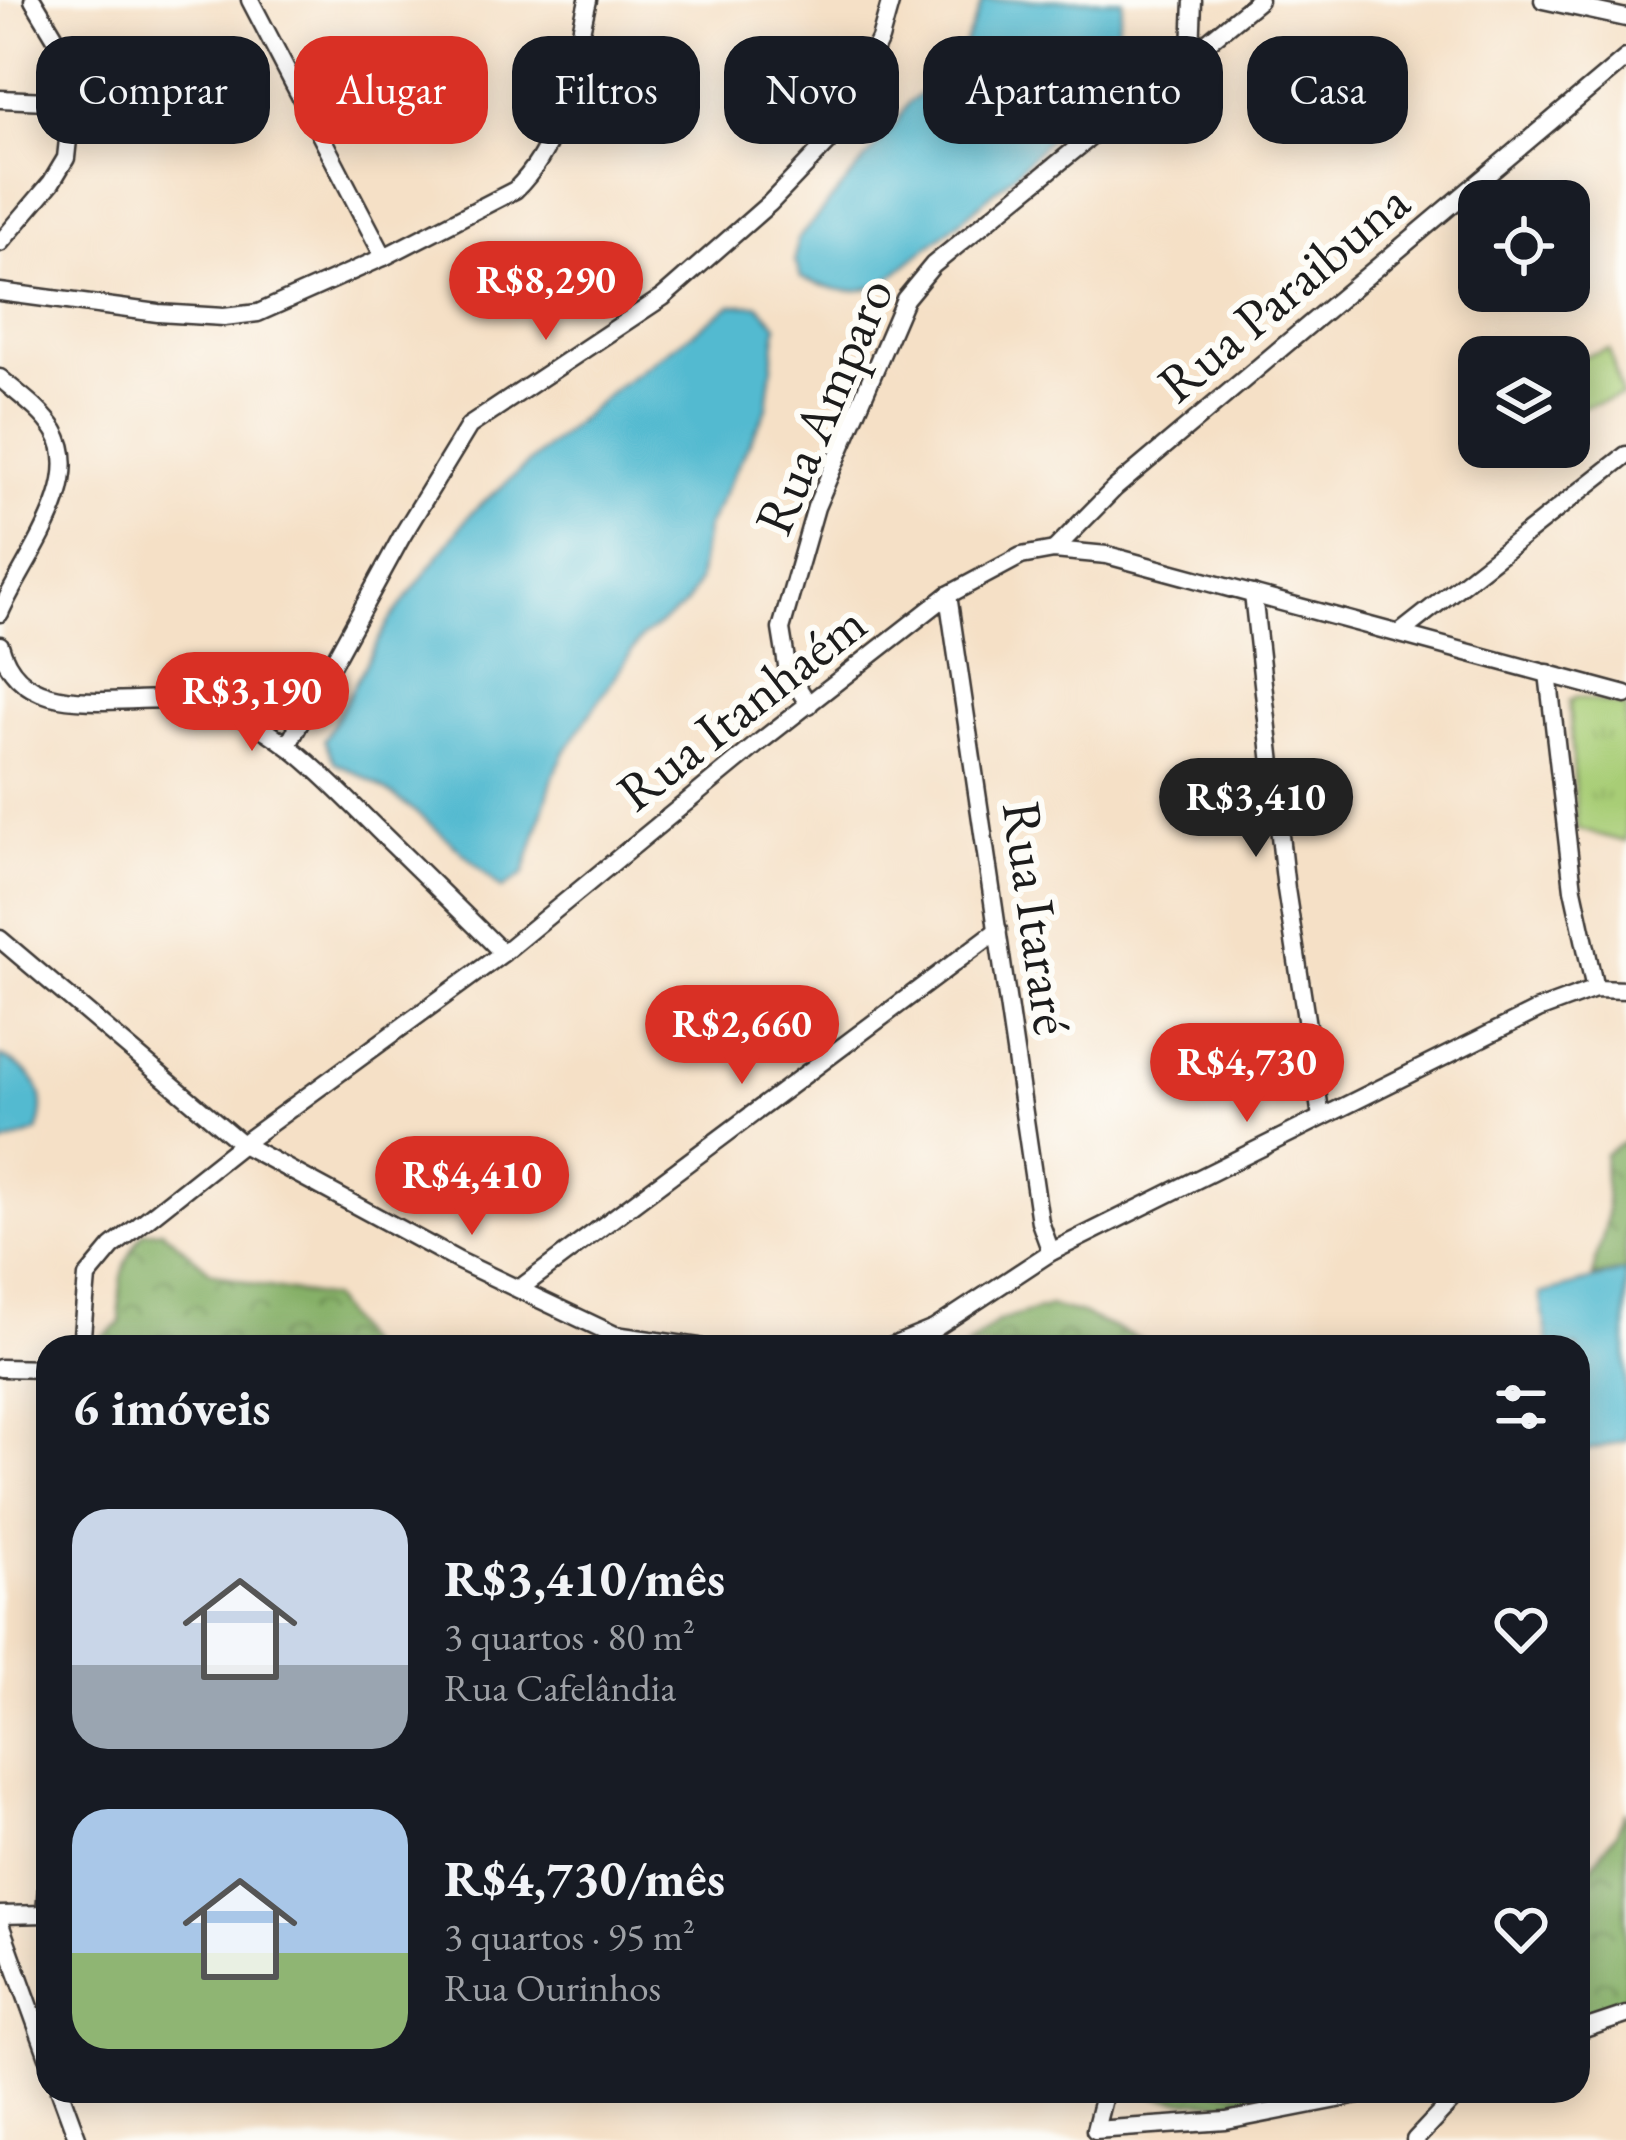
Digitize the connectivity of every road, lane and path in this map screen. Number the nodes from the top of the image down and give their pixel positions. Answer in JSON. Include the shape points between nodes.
{"nodes":[{"id":1,"x":33,"y":0,"type":"edge"},
{"id":2,"x":250,"y":0,"type":"edge"},
{"id":3,"x":588,"y":0,"type":"edge"},
{"id":4,"x":891,"y":0,"type":"edge"},
{"id":5,"x":1193,"y":0,"type":"edge"},
{"id":6,"x":1259,"y":0,"type":"edge"},
{"id":7,"x":1543,"y":0,"type":"edge"},
{"id":8,"x":1626,"y":17,"type":"edge"},
{"id":9,"x":55,"y":36,"type":"edge"},
{"id":10,"x":1192,"y":36,"type":"edge"},
{"id":11,"x":1213,"y":36,"type":"edge"},
{"id":12,"x":1626,"y":58,"type":"edge"},
{"id":13,"x":0,"y":99,"type":"edge"},
{"id":14,"x":36,"y":100,"type":"edge"},
{"id":15,"x":68,"y":144,"type":"edge"},
{"id":16,"x":1080,"y":144,"type":"edge"},
{"id":17,"x":0,"y":243,"type":"edge"},
{"id":18,"x":384,"y":257,"type":"junction"},
{"id":19,"x":0,"y":292,"type":"edge"},
{"id":20,"x":0,"y":378,"type":"edge"},
{"id":21,"x":1626,"y":454,"type":"edge"},
{"id":22,"x":1054,"y":550,"type":"junction"},
{"id":23,"x":1253,"y":594,"type":"junction"},
{"id":24,"x":948,"y":595,"type":"junction"},
{"id":25,"x":0,"y":614,"type":"edge"},
{"id":26,"x":1400,"y":633,"type":"junction"},
{"id":27,"x":0,"y":645,"type":"edge"},
{"id":28,"x":1547,"y":673,"type":"junction"},
{"id":29,"x":1626,"y":695,"type":"edge"},
{"id":30,"x":809,"y":705,"type":"junction"},
{"id":31,"x":289,"y":742,"type":"junction"},
{"id":32,"x":998,"y":930,"type":"junction"},
{"id":33,"x":0,"y":939,"type":"edge"},
{"id":34,"x":503,"y":952,"type":"junction"},
{"id":35,"x":1595,"y":989,"type":"junction"},
{"id":36,"x":1626,"y":990,"type":"edge"},
{"id":37,"x":1321,"y":1118,"type":"junction"},
{"id":38,"x":242,"y":1144,"type":"junction"},
{"id":39,"x":1051,"y":1252,"type":"junction"},
{"id":40,"x":519,"y":1289,"type":"junction"},
{"id":41,"x":82,"y":1335,"type":"edge"},
{"id":42,"x":621,"y":1335,"type":"edge"},
{"id":43,"x":919,"y":1335,"type":"edge"},
{"id":44,"x":0,"y":1367,"type":"edge"},
{"id":45,"x":36,"y":1368,"type":"edge"},
{"id":46,"x":36,"y":1915,"type":"edge"},
{"id":47,"x":0,"y":1920,"type":"edge"},
{"id":48,"x":1625,"y":2016,"type":"edge"},
{"id":49,"x":36,"y":2023,"type":"edge"},
{"id":50,"x":1590,"y":2027,"type":"edge"},
{"id":51,"x":64,"y":2103,"type":"edge"},
{"id":52,"x":1102,"y":2103,"type":"edge"},
{"id":53,"x":1318,"y":2103,"type":"edge"},
{"id":54,"x":1450,"y":2103,"type":"edge"},
{"id":55,"x":1093,"y":2135,"type":"edge"},
{"id":56,"x":78,"y":2140,"type":"edge"},
{"id":57,"x":1415,"y":2140,"type":"edge"}],
"edges":[{"from":1,"to":9,"type":"street"},
{"from":2,"to":18,"type":"street"},
{"from":3,"to":18,"type":"street","via":[[550,146],[532,174]]},
{"from":4,"to":31,"type":"street","via":[[833,137],[770,203],[663,297],[469,427]]},
{"from":5,"to":10,"type":"street"},
{"from":6,"to":11,"type":"street","name":"Rua Amparo"},
{"from":7,"to":8,"type":"street"},
{"from":12,"to":22,"type":"street","name":"Rua Paraibuna","via":[[1114,488]]},
{"from":13,"to":14,"type":"street"},
{"from":15,"to":17,"type":"street","via":[[51,183]]},
{"from":16,"to":30,"type":"street","name":"Rua Amparo","via":[[933,265],[905,299],[816,507],[782,629],[788,672]]},
{"from":18,"to":19,"type":"street","via":[[258,313],[224,317]]},
{"from":20,"to":25,"type":"street","via":[[52,426],[67,472]]},
{"from":21,"to":26,"type":"street"},
{"from":22,"to":23,"type":"street","name":"Rua Itanhaém","via":[[1107,555]]},
{"from":22,"to":24,"type":"street","name":"Rua Itanhaém","via":[[1021,556]]},
{"from":23,"to":26,"type":"street","name":"Rua Itanhaém"},
{"from":23,"to":37,"type":"street"},
{"from":24,"to":30,"type":"street","name":"Rua Itanhaém"},
{"from":24,"to":32,"type":"street","name":"Rua Itararé"},
{"from":26,"to":28,"type":"street","name":"Rua Itanhaém"},
{"from":27,"to":31,"type":"street","via":[[17,679],[36,693],[58,700],[172,697],[213,705]]},
{"from":28,"to":29,"type":"street","name":"Rua Itanhaém"},
{"from":28,"to":35,"type":"street","via":[[1573,889]]},
{"from":30,"to":34,"type":"street","name":"Rua Itanhaém"},
{"from":31,"to":34,"type":"street"},
{"from":32,"to":39,"type":"street","name":"Rua Itararé"},
{"from":32,"to":40,"type":"street"},
{"from":33,"to":38,"type":"street"},
{"from":34,"to":38,"type":"street","name":"Rua Itanhaém"},
{"from":35,"to":36,"type":"street"},
{"from":35,"to":37,"type":"street"},
{"from":37,"to":39,"type":"street"},
{"from":38,"to":40,"type":"street"},
{"from":38,"to":41,"type":"street","name":"Rua Itanhaém","via":[[95,1265]]},
{"from":39,"to":43,"type":"street"},
{"from":40,"to":42,"type":"street"},
{"from":44,"to":45,"type":"street"},
{"from":46,"to":47,"type":"street"},
{"from":47,"to":49,"type":"street"},
{"from":48,"to":50,"type":"street"},
{"from":51,"to":56,"type":"street"},
{"from":52,"to":55,"type":"street"},
{"from":53,"to":55,"type":"street"},
{"from":54,"to":57,"type":"street"}]}
